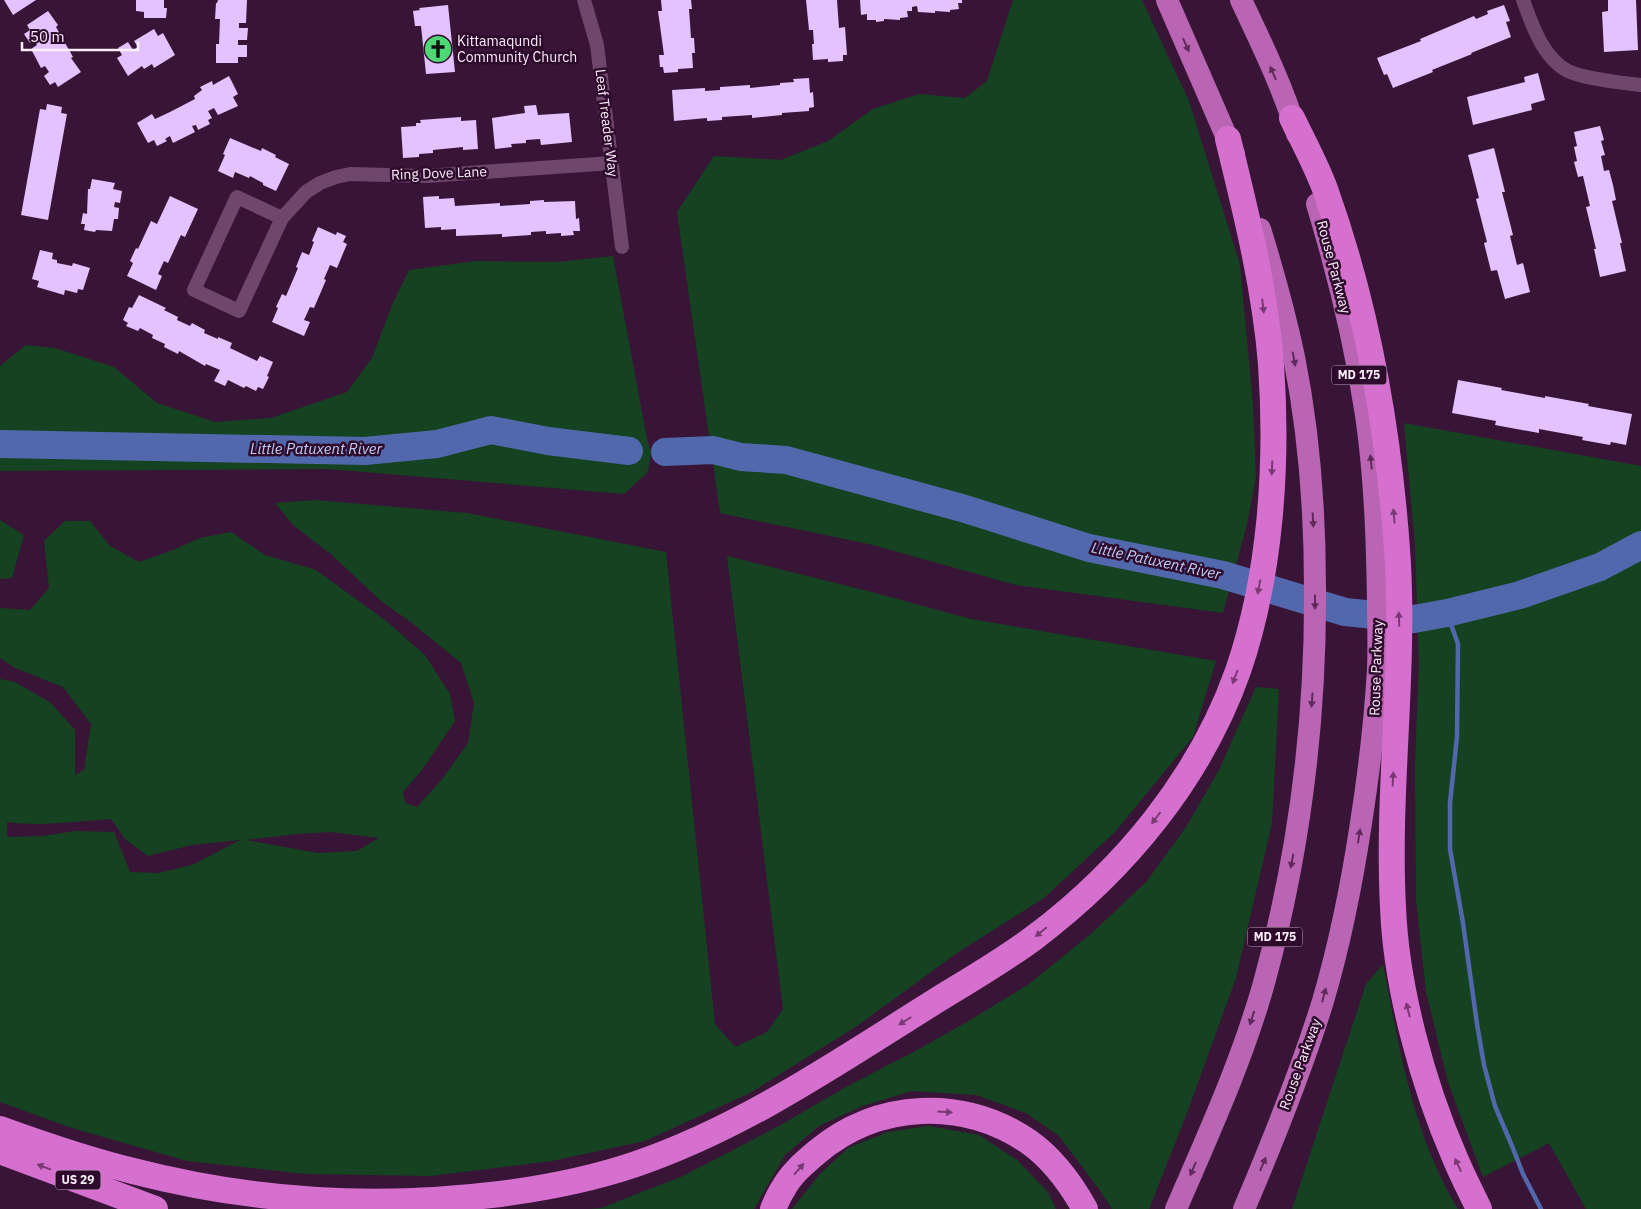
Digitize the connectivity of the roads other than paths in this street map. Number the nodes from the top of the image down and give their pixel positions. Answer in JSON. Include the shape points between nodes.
{"nodes":[{"id":1,"x":584,"y":0,"type":"edge"},
{"id":2,"x":1166,"y":0,"type":"edge"},
{"id":3,"x":1241,"y":0,"type":"edge"},
{"id":4,"x":1523,"y":0,"type":"edge"},
{"id":5,"x":1641,"y":85,"type":"edge"},
{"id":6,"x":1292,"y":118,"type":"junction"},
{"id":7,"x":1228,"y":139,"type":"junction"},
{"id":8,"x":612,"y":163,"type":"junction"},
{"id":9,"x":282,"y":218,"type":"junction"},
{"id":10,"x":622,"y":247,"type":"dead end"},
{"id":11,"x":1388,"y":564,"type":"junction"},
{"id":12,"x":1389,"y":667,"type":"junction"},
{"id":13,"x":0,"y":1129,"type":"edge"},
{"id":14,"x":0,"y":1151,"type":"edge"},
{"id":15,"x":155,"y":1209,"type":"edge"},
{"id":16,"x":773,"y":1209,"type":"edge"},
{"id":17,"x":1085,"y":1209,"type":"edge"},
{"id":18,"x":1176,"y":1209,"type":"edge"},
{"id":19,"x":1244,"y":1209,"type":"edge"},
{"id":20,"x":1479,"y":1209,"type":"edge"}],
"edges":[{"from":1,"to":8,"type":"street","name":"Leaf Treader Way","via":[[597,45]]},
{"from":2,"to":7,"type":"main road","one_way":true},
{"from":6,"to":3,"type":"main road","name":"Rouse Parkway","one_way":true},
{"from":4,"to":5,"type":"street","via":[[1542,44],[1559,65],[1580,75]]},
{"from":11,"to":6,"type":"main road","name":"Rouse Parkway","number":"MD 175","one_way":true,"via":[[1366,416],[1338,274]]},
{"from":11,"to":6,"type":"highway","one_way":true,"via":[[1388,457],[1368,340],[1351,270],[1324,187]]},
{"from":7,"to":13,"type":"highway","one_way":true,"via":[[1262,295],[1270,362],[1271,494],[1266,543],[1250,630],[1223,706],[1178,788],[1119,862],[1035,937],[811,1080],[757,1110],[635,1165],[536,1189],[437,1201],[307,1201],[201,1186],[134,1172]]},
{"from":7,"to":18,"type":"main road","number":"MD 175","one_way":true,"via":[[1255,210],[1294,357],[1311,481],[1315,651],[1306,774],[1282,911],[1242,1051]]},
{"from":8,"to":9,"type":"street","name":"Ring Dove Lane","via":[[426,176],[350,174],[313,187]]},
{"from":8,"to":10,"type":"street","name":"Leaf Treader Way"},
{"from":9,"to":9,"type":"street","name":"Ring Dove Lane","via":[[239,312],[194,290],[237,197]]},
{"from":12,"to":11,"type":"highway","one_way":true},
{"from":19,"to":12,"type":"main road","name":"Rouse Parkway","one_way":true,"via":[[1302,1066],[1323,998],[1356,854],[1375,717]]},
{"from":20,"to":12,"type":"highway","one_way":true,"via":[[1435,1108],[1406,1000],[1397,952],[1393,911]]},
{"from":15,"to":14,"type":"highway","number":"US 29","one_way":true},
{"from":16,"to":17,"type":"highway","one_way":true,"via":[[784,1187],[803,1164],[831,1140],[858,1126],[917,1111],[972,1115],[1004,1127],[1031,1143],[1054,1164]]}]}
